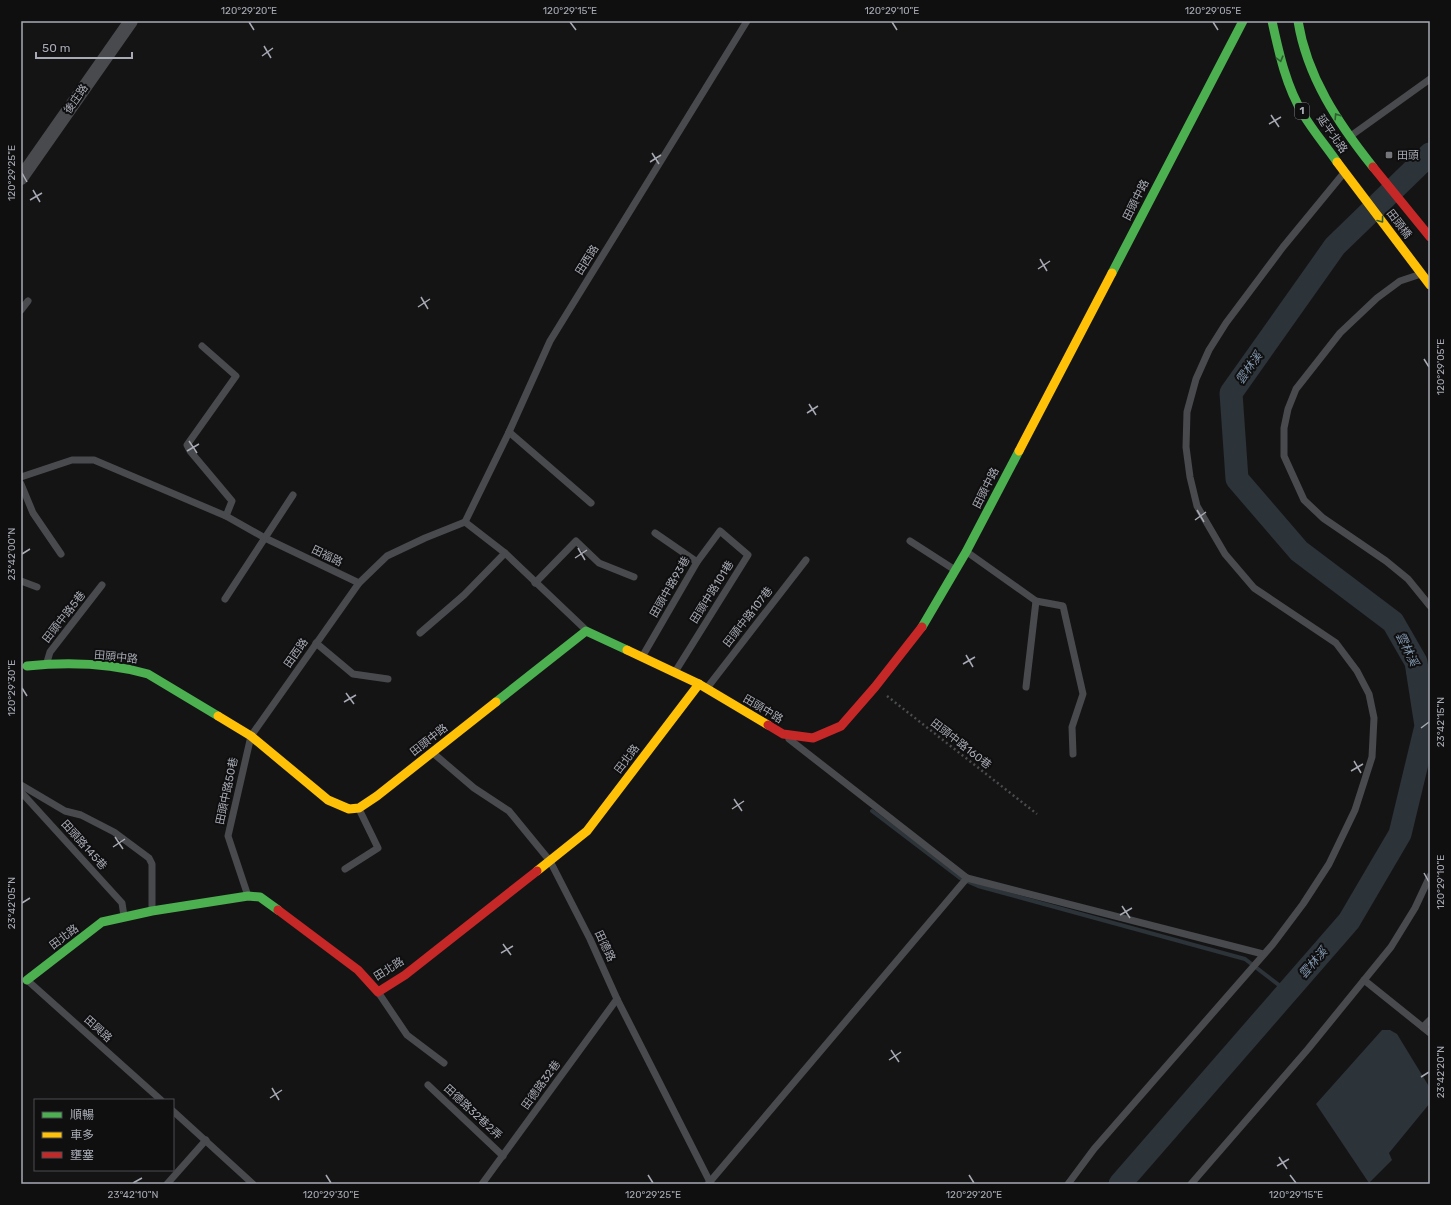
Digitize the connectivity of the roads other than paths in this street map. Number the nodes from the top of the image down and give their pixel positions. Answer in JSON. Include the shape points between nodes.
{"nodes":[{"id":1,"x":132,"y":21,"type":"edge"},
{"id":2,"x":748,"y":21,"type":"edge"},
{"id":3,"x":1243,"y":21,"type":"edge"},
{"id":4,"x":1272,"y":21,"type":"edge"},
{"id":5,"x":1298,"y":21,"type":"edge"},
{"id":6,"x":1430,"y":79,"type":"edge"},
{"id":7,"x":1350,"y":136,"type":"junction"},
{"id":8,"x":1376,"y":170,"type":"joint"},
{"id":9,"x":1344,"y":172,"type":"junction"},
{"id":10,"x":21,"y":178,"type":"edge"},
{"id":11,"x":1357,"y":189,"type":"joint"},
{"id":12,"x":1430,"y":237,"type":"edge"},
{"id":13,"x":1430,"y":268,"type":"edge"},
{"id":14,"x":1422,"y":274,"type":"junction"},
{"id":15,"x":1430,"y":285,"type":"edge"},
{"id":16,"x":28,"y":301,"type":"dead end"},
{"id":17,"x":21,"y":310,"type":"edge"},
{"id":18,"x":202,"y":346,"type":"dead end"},
{"id":19,"x":510,"y":432,"type":"junction"},
{"id":20,"x":21,"y":477,"type":"edge"},
{"id":21,"x":21,"y":484,"type":"edge"},
{"id":22,"x":293,"y":495,"type":"dead end"},
{"id":23,"x":591,"y":503,"type":"dead end"},
{"id":24,"x":226,"y":516,"type":"junction"},
{"id":25,"x":465,"y":522,"type":"junction"},
{"id":26,"x":720,"y":531,"type":"joint"},
{"id":27,"x":655,"y":533,"type":"dead end"},
{"id":28,"x":265,"y":538,"type":"junction"},
{"id":29,"x":910,"y":541,"type":"dead end"},
{"id":30,"x":966,"y":552,"type":"junction"},
{"id":31,"x":505,"y":553,"type":"junction"},
{"id":32,"x":61,"y":554,"type":"dead end"},
{"id":33,"x":806,"y":560,"type":"dead end"},
{"id":34,"x":696,"y":562,"type":"junction"},
{"id":35,"x":955,"y":570,"type":"junction"},
{"id":36,"x":634,"y":577,"type":"dead end"},
{"id":37,"x":21,"y":581,"type":"edge"},
{"id":38,"x":359,"y":583,"type":"junction"},
{"id":39,"x":536,"y":583,"type":"junction"},
{"id":40,"x":102,"y":585,"type":"dead end"},
{"id":41,"x":37,"y":587,"type":"dead end"},
{"id":42,"x":225,"y":599,"type":"dead end"},
{"id":43,"x":1036,"y":601,"type":"junction"},
{"id":44,"x":1430,"y":606,"type":"edge"},
{"id":45,"x":586,"y":631,"type":"junction"},
{"id":46,"x":420,"y":633,"type":"dead end"},
{"id":47,"x":316,"y":643,"type":"junction"},
{"id":48,"x":642,"y":657,"type":"junction"},
{"id":49,"x":46,"y":664,"type":"junction"},
{"id":50,"x":23,"y":666,"type":"edge"},
{"id":51,"x":675,"y":673,"type":"junction"},
{"id":52,"x":388,"y":679,"type":"dead end"},
{"id":53,"x":703,"y":686,"type":"junction"},
{"id":54,"x":1026,"y":687,"type":"dead end"},
{"id":55,"x":783,"y":734,"type":"junction"},
{"id":56,"x":250,"y":736,"type":"junction"},
{"id":57,"x":433,"y":752,"type":"junction"},
{"id":58,"x":1073,"y":754,"type":"dead end"},
{"id":59,"x":21,"y":785,"type":"edge"},
{"id":60,"x":21,"y":792,"type":"edge"},
{"id":61,"x":359,"y":808,"type":"junction"},
{"id":62,"x":550,"y":861,"type":"junction"},
{"id":63,"x":345,"y":869,"type":"dead end"},
{"id":64,"x":1430,"y":876,"type":"edge"},
{"id":65,"x":967,"y":878,"type":"junction"},
{"id":66,"x":248,"y":896,"type":"junction"},
{"id":67,"x":152,"y":911,"type":"junction"},
{"id":68,"x":124,"y":917,"type":"junction"},
{"id":69,"x":1263,"y":954,"type":"junction"},
{"id":70,"x":24,"y":978,"type":"edge"},
{"id":71,"x":1364,"y":980,"type":"junction"},
{"id":72,"x":378,"y":992,"type":"junction"},
{"id":73,"x":617,"y":999,"type":"junction"},
{"id":74,"x":1430,"y":1020,"type":"edge"},
{"id":75,"x":1424,"y":1027,"type":"junction"},
{"id":76,"x":1430,"y":1033,"type":"edge"},
{"id":77,"x":444,"y":1063,"type":"dead end"},
{"id":78,"x":428,"y":1085,"type":"dead end"},
{"id":79,"x":160,"y":1099,"type":"edge"},
{"id":80,"x":174,"y":1112,"type":"edge"},
{"id":81,"x":206,"y":1140,"type":"junction"},
{"id":82,"x":504,"y":1156,"type":"junction"},
{"id":83,"x":709,"y":1183,"type":"edge"},
{"id":84,"x":167,"y":1184,"type":"edge"},
{"id":85,"x":253,"y":1184,"type":"edge"},
{"id":86,"x":482,"y":1184,"type":"edge"},
{"id":87,"x":1068,"y":1184,"type":"edge"},
{"id":88,"x":1191,"y":1184,"type":"edge"}],
"edges":[{"from":1,"to":10,"type":"street","name":"後庄路"},
{"from":2,"to":19,"type":"lane","name":"田西路","via":[[550,341]]},
{"from":3,"to":30,"type":"street","name":"田頭中路"},
{"from":4,"to":9,"type":"street","name":"延平北路","number":"1","one_way":true,"via":[[1280,60],[1290,87],[1303,114]]},
{"from":7,"to":5,"type":"street","name":"延平北路","one_way":true,"via":[[1306,59]]},
{"from":6,"to":7,"type":"lane"},
{"from":7,"to":8,"type":"street","name":"延平北路"},
{"from":8,"to":12,"type":"street","name":"田頭橋"},
{"from":9,"to":11,"type":"street","name":"延平北路","number":"1"},
{"from":9,"to":69,"type":"lane","via":[[1226,323],[1209,350],[1196,379],[1187,412],[1186,447],[1190,477],[1197,506],[1210,532],[1254,588],[1336,643],[1369,694],[1374,718],[1372,757],[1355,810],[1333,857],[1303,904]]},
{"from":11,"to":14,"type":"street","name":"田頭橋","number":"1","one_way":true},
{"from":13,"to":14,"type":"lane"},
{"from":14,"to":15,"type":"street","number":"1"},
{"from":14,"to":44,"type":"lane","via":[[1400,281],[1376,298],[1340,333],[1296,389],[1284,428],[1284,456],[1304,500],[1323,518],[1408,579]]},
{"from":16,"to":17,"type":"lane"},
{"from":18,"to":24,"type":"lane","via":[[236,376],[187,444],[232,502]]},
{"from":19,"to":23,"type":"lane"},
{"from":19,"to":25,"type":"lane","name":"田西路"},
{"from":20,"to":24,"type":"lane","name":"田福路","via":[[72,460],[94,460]]},
{"from":21,"to":32,"type":"lane","via":[[33,513]]},
{"from":22,"to":28,"type":"lane"},
{"from":24,"to":28,"type":"lane","name":"田福路"},
{"from":25,"to":31,"type":"lane"},
{"from":25,"to":38,"type":"lane","via":[[387,556]]},
{"from":26,"to":34,"type":"lane","name":"田頭中路93巷"},
{"from":26,"to":51,"type":"lane","name":"田頭中路101巷","via":[[748,555]]},
{"from":27,"to":34,"type":"lane"},
{"from":28,"to":38,"type":"lane","name":"田福路"},
{"from":28,"to":42,"type":"lane"},
{"from":29,"to":35,"type":"lane"},
{"from":30,"to":35,"type":"street","name":"田頭中路"},
{"from":30,"to":43,"type":"lane"},
{"from":31,"to":39,"type":"lane"},
{"from":31,"to":46,"type":"lane","via":[[464,595]]},
{"from":33,"to":53,"type":"lane","name":"田頭中路107巷"},
{"from":34,"to":48,"type":"lane","name":"田頭中路93巷"},
{"from":35,"to":55,"type":"street","name":"田頭中路","via":[[927,620],[875,687],[840,726],[813,738]]},
{"from":36,"to":39,"type":"lane","via":[[599,563],[576,541]]},
{"from":37,"to":41,"type":"lane"},
{"from":38,"to":47,"type":"lane","name":"田西路"},
{"from":39,"to":45,"type":"lane"},
{"from":40,"to":49,"type":"lane","name":"田頭中路5巷","via":[[50,652]]},
{"from":43,"to":54,"type":"lane"},
{"from":43,"to":58,"type":"lane","via":[[1063,606],[1083,694],[1072,726]]},
{"from":45,"to":48,"type":"street","name":"田頭中路"},
{"from":45,"to":57,"type":"street","name":"田頭中路"},
{"from":47,"to":52,"type":"lane","via":[[353,674]]},
{"from":47,"to":56,"type":"lane","name":"田西路"},
{"from":48,"to":51,"type":"street","name":"田頭中路"},
{"from":49,"to":50,"type":"street","name":"田頭中路"},
{"from":49,"to":56,"type":"street","name":"田頭中路","via":[[135,669],[148,674]]},
{"from":51,"to":53,"type":"street","name":"田頭中路"},
{"from":53,"to":55,"type":"street","name":"田頭中路"},
{"from":53,"to":62,"type":"street","name":"田北路","via":[[587,831]]},
{"from":55,"to":65,"type":"lane"},
{"from":56,"to":61,"type":"street","name":"田頭中路","via":[[328,800],[350,809]]},
{"from":56,"to":66,"type":"lane","name":"田頭中路50巷","via":[[228,836]]},
{"from":57,"to":61,"type":"street","name":"田頭中路"},
{"from":57,"to":62,"type":"lane","name":"田德路","via":[[474,788],[509,812]]},
{"from":59,"to":67,"type":"lane","via":[[65,811],[81,815],[114,832],[149,858],[152,864]]},
{"from":60,"to":68,"type":"lane","name":"田頭路145巷","via":[[122,903]]},
{"from":61,"to":63,"type":"lane","via":[[378,848]]},
{"from":62,"to":72,"type":"street","name":"田北路","via":[[405,975]]},
{"from":62,"to":73,"type":"lane","name":"田德路"},
{"from":64,"to":71,"type":"lane","via":[[1415,908],[1391,948]]},
{"from":65,"to":69,"type":"lane"},
{"from":65,"to":83,"type":"lane"},
{"from":66,"to":67,"type":"street","name":"田北路"},
{"from":66,"to":72,"type":"street","name":"田北路","via":[[260,897],[358,970]]},
{"from":67,"to":68,"type":"street","name":"田北路"},
{"from":68,"to":70,"type":"street","name":"田北路","via":[[102,922]]},
{"from":69,"to":87,"type":"lane","via":[[1094,1149]]},
{"from":70,"to":79,"type":"lane","name":"田興路"},
{"from":71,"to":75,"type":"lane"},
{"from":71,"to":88,"type":"lane"},
{"from":72,"to":77,"type":"lane","via":[[407,1035]]},
{"from":73,"to":82,"type":"lane","name":"田德路32巷"},
{"from":73,"to":83,"type":"lane","name":"田德路"},
{"from":74,"to":75,"type":"lane"},
{"from":75,"to":76,"type":"lane"},
{"from":78,"to":82,"type":"lane","name":"田德路32巷2弄"},
{"from":80,"to":81,"type":"lane"},
{"from":81,"to":84,"type":"lane"},
{"from":81,"to":85,"type":"lane"},
{"from":82,"to":86,"type":"lane","name":"田德路32巷"}]}
